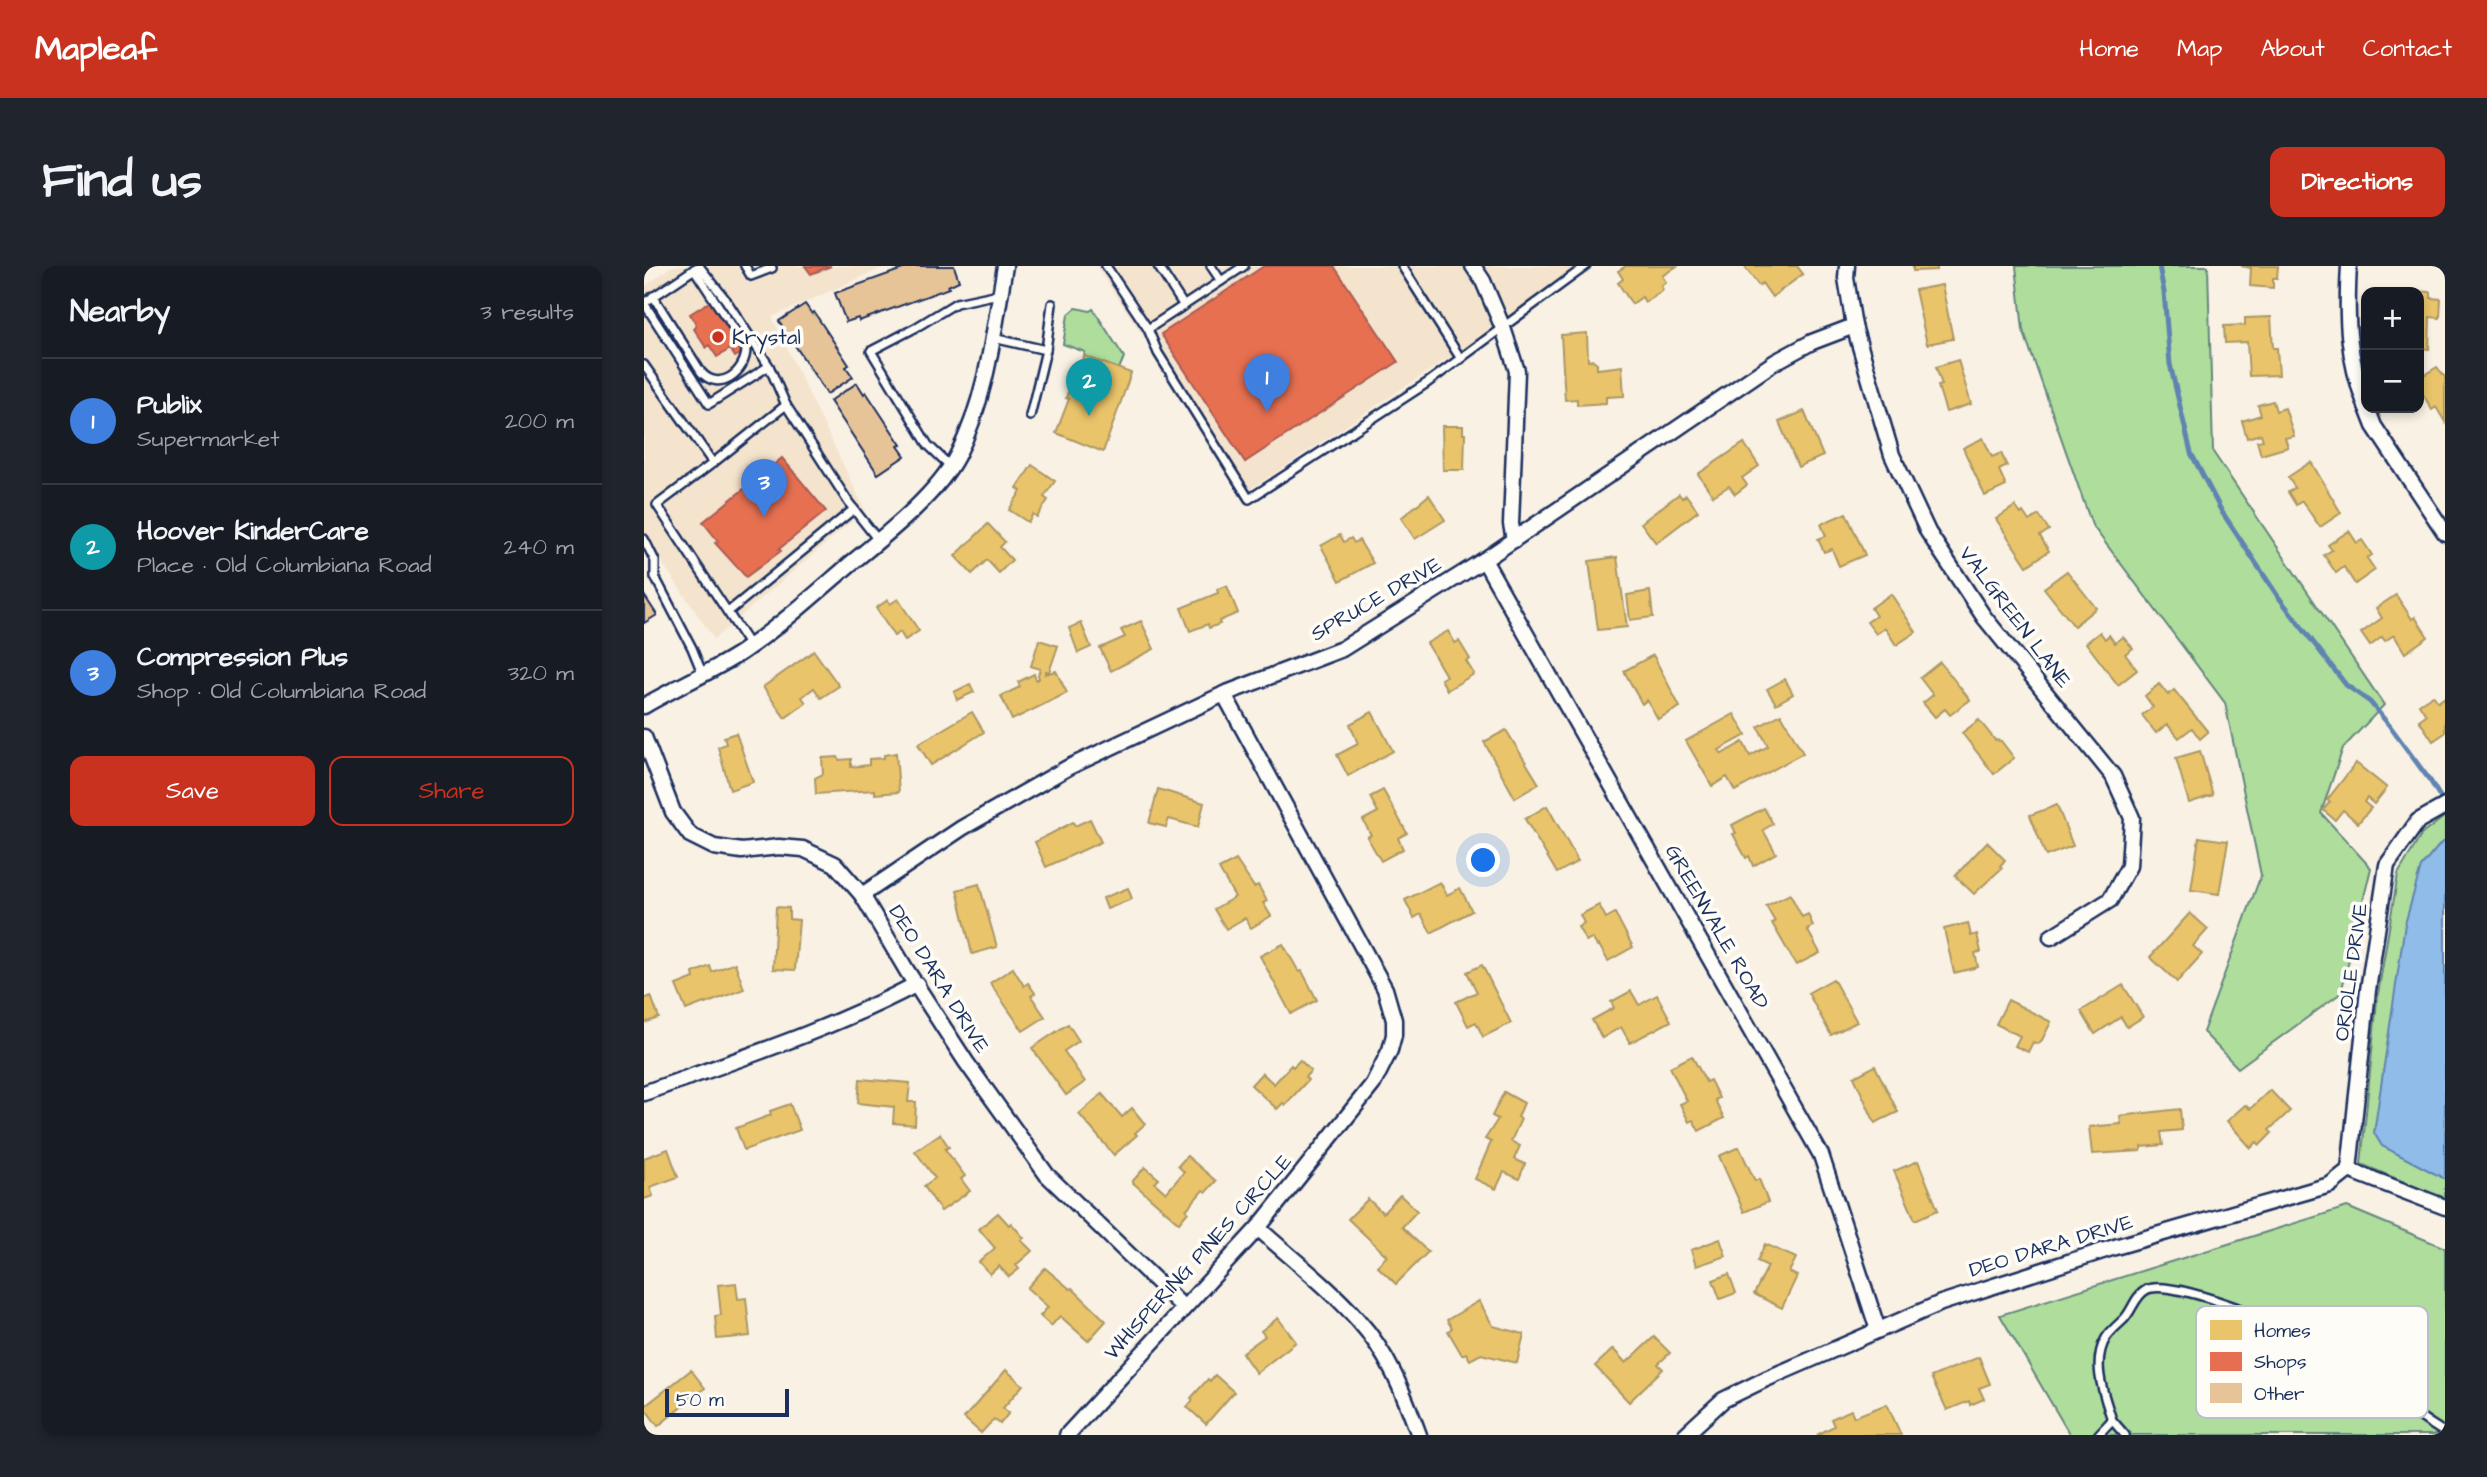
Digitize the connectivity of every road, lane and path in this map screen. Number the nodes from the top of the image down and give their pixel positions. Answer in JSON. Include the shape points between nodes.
{"nodes":[{"id":1,"x":745,"y":266,"type":"edge"},
{"id":2,"x":1005,"y":266,"type":"edge"},
{"id":3,"x":1106,"y":266,"type":"edge"},
{"id":4,"x":1158,"y":266,"type":"edge"},
{"id":5,"x":1211,"y":266,"type":"edge"},
{"id":6,"x":1244,"y":266,"type":"edge"},
{"id":7,"x":1402,"y":266,"type":"edge"},
{"id":8,"x":1473,"y":266,"type":"edge"},
{"id":9,"x":1586,"y":266,"type":"edge"},
{"id":10,"x":2349,"y":266,"type":"edge"},
{"id":11,"x":697,"y":268,"type":"edge"},
{"id":12,"x":772,"y":268,"type":"dead end"},
{"id":13,"x":1844,"y":270,"type":"edge"},
{"id":14,"x":1221,"y":281,"type":"junction"},
{"id":15,"x":1000,"y":293,"type":"junction"},
{"id":16,"x":653,"y":296,"type":"junction"},
{"id":17,"x":644,"y":303,"type":"edge"},
{"id":18,"x":1052,"y":304,"type":"dead end"},
{"id":19,"x":1184,"y":306,"type":"junction"},
{"id":20,"x":1854,"y":326,"type":"junction"},
{"id":21,"x":1503,"y":328,"type":"junction"},
{"id":22,"x":1148,"y":329,"type":"junction"},
{"id":23,"x":992,"y":338,"type":"junction"},
{"id":24,"x":1046,"y":350,"type":"junction"},
{"id":25,"x":1461,"y":359,"type":"junction"},
{"id":26,"x":644,"y":365,"type":"edge"},
{"id":27,"x":769,"y":366,"type":"junction"},
{"id":28,"x":2361,"y":392,"type":"edge"},
{"id":29,"x":786,"y":405,"type":"junction"},
{"id":30,"x":2369,"y":413,"type":"edge"},
{"id":31,"x":1030,"y":416,"type":"dead end"},
{"id":32,"x":712,"y":463,"type":"junction"},
{"id":33,"x":950,"y":466,"type":"junction"},
{"id":34,"x":854,"y":509,"type":"junction"},
{"id":35,"x":2440,"y":515,"type":"edge"},
{"id":36,"x":2445,"y":533,"type":"edge"},
{"id":37,"x":644,"y":539,"type":"edge"},
{"id":38,"x":1514,"y":540,"type":"junction"},
{"id":39,"x":878,"y":541,"type":"junction"},
{"id":40,"x":1484,"y":560,"type":"junction"},
{"id":41,"x":728,"y":612,"type":"junction"},
{"id":42,"x":750,"y":646,"type":"junction"},
{"id":43,"x":703,"y":675,"type":"junction"},
{"id":44,"x":1224,"y":694,"type":"junction"},
{"id":45,"x":644,"y":706,"type":"edge"},
{"id":46,"x":644,"y":737,"type":"edge"},
{"id":47,"x":2445,"y":806,"type":"edge"},
{"id":48,"x":862,"y":895,"type":"junction"},
{"id":49,"x":2052,"y":937,"type":"dead end"},
{"id":50,"x":917,"y":984,"type":"junction"},
{"id":51,"x":644,"y":1093,"type":"edge"},
{"id":52,"x":2349,"y":1170,"type":"junction"},
{"id":53,"x":2445,"y":1207,"type":"edge"},
{"id":54,"x":1258,"y":1228,"type":"junction"},
{"id":55,"x":2230,"y":1306,"type":"edge"},
{"id":56,"x":1183,"y":1307,"type":"junction"},
{"id":57,"x":1878,"y":1331,"type":"junction"},
{"id":58,"x":2423,"y":1418,"type":"edge"},
{"id":59,"x":2112,"y":1420,"type":"junction"},
{"id":60,"x":2445,"y":1433,"type":"edge"},
{"id":61,"x":1067,"y":1435,"type":"edge"},
{"id":62,"x":1419,"y":1435,"type":"edge"},
{"id":63,"x":1685,"y":1435,"type":"edge"},
{"id":64,"x":2098,"y":1435,"type":"edge"},
{"id":65,"x":2125,"y":1435,"type":"edge"}],
"edges":[{"from":1,"to":12,"type":"lane","via":[[751,276]]},
{"from":2,"to":15,"type":"street"},
{"from":3,"to":22,"type":"lane"},
{"from":4,"to":19,"type":"lane"},
{"from":5,"to":14,"type":"lane"},
{"from":6,"to":14,"type":"lane"},
{"from":7,"to":25,"type":"lane"},
{"from":8,"to":21,"type":"street"},
{"from":9,"to":21,"type":"lane"},
{"from":10,"to":28,"type":"street","via":[[2346,316]]},
{"from":11,"to":16,"type":"lane"},
{"from":11,"to":16,"type":"lane","via":[[746,349],[740,370],[723,381],[701,372]]},
{"from":11,"to":27,"type":"lane","via":[[726,300]]},
{"from":13,"to":20,"type":"street","name":"VALGREEN LANE"},
{"from":14,"to":19,"type":"lane"},
{"from":15,"to":23,"type":"street"},
{"from":15,"to":33,"type":"lane","via":[[956,303],[871,351],[928,445]]},
{"from":16,"to":17,"type":"lane"},
{"from":17,"to":27,"type":"lane","via":[[709,404]]},
{"from":18,"to":24,"type":"lane"},
{"from":19,"to":22,"type":"lane"},
{"from":20,"to":38,"type":"street","name":"SPRUCE DRIVE","via":[[1775,362]]},
{"from":20,"to":49,"type":"street","name":"VALGREEN LANE","via":[[1892,455],[1927,532],[1984,617],[2113,776],[2132,818],[2129,866],[2110,900]]},
{"from":21,"to":25,"type":"lane"},
{"from":21,"to":38,"type":"street","via":[[1517,371]]},
{"from":22,"to":25,"type":"lane","via":[[1158,353],[1249,499]]},
{"from":23,"to":24,"type":"lane"},
{"from":23,"to":33,"type":"street","via":[[977,407]]},
{"from":24,"to":31,"type":"lane"},
{"from":26,"to":32,"type":"lane"},
{"from":27,"to":29,"type":"lane"},
{"from":29,"to":32,"type":"lane"},
{"from":29,"to":34,"type":"lane"},
{"from":30,"to":35,"type":"street"},
{"from":32,"to":41,"type":"lane","via":[[657,505]]},
{"from":33,"to":39,"type":"street","via":[[940,482]]},
{"from":34,"to":39,"type":"lane"},
{"from":34,"to":41,"type":"lane"},
{"from":35,"to":36,"type":"street"},
{"from":37,"to":43,"type":"lane","via":[[655,561],[656,577]]},
{"from":38,"to":40,"type":"street","name":"SPRUCE DRIVE"},
{"from":39,"to":42,"type":"street"},
{"from":40,"to":44,"type":"street","name":"SPRUCE DRIVE","via":[[1342,649]]},
{"from":40,"to":57,"type":"street","name":"GREENVALE ROAD","via":[[1821,1155]]},
{"from":41,"to":42,"type":"lane"},
{"from":42,"to":43,"type":"street"},
{"from":43,"to":45,"type":"street"},
{"from":44,"to":48,"type":"street","name":"SPRUCE DRIVE","via":[[1069,767],[962,828]]},
{"from":44,"to":54,"type":"street","name":"WHISPERING PINES CIRCLE","via":[[1385,989],[1394,1020],[1390,1050],[1373,1084]]},
{"from":46,"to":48,"type":"street","name":"DEO DARA DRIVE","via":[[673,812],[690,835],[714,847],[803,849],[835,864]]},
{"from":47,"to":52,"type":"street","name":"ORIOLE DRIVE","via":[[2418,821],[2387,865]]},
{"from":48,"to":50,"type":"street","name":"DEO DARA DRIVE"},
{"from":50,"to":51,"type":"street","via":[[780,1044]]},
{"from":50,"to":56,"type":"street","name":"DEO DARA DRIVE","via":[[1047,1175]]},
{"from":52,"to":53,"type":"street"},
{"from":52,"to":57,"type":"street","name":"DEO DARA DRIVE","via":[[2330,1185],[2011,1279]]},
{"from":54,"to":56,"type":"street","name":"WHISPERING PINES CIRCLE"},
{"from":54,"to":62,"type":"street","via":[[1359,1320],[1402,1388]]},
{"from":55,"to":59,"type":"lane","via":[[2171,1288],[2154,1287],[2140,1294],[2129,1315],[2106,1338],[2100,1354]]},
{"from":56,"to":61,"type":"street","name":"WHISPERING PINES CIRCLE"},
{"from":57,"to":63,"type":"street","name":"DEO DARA DRIVE","via":[[1723,1400]]},
{"from":58,"to":60,"type":"lane"},
{"from":59,"to":64,"type":"lane"},
{"from":59,"to":65,"type":"lane"}]}
